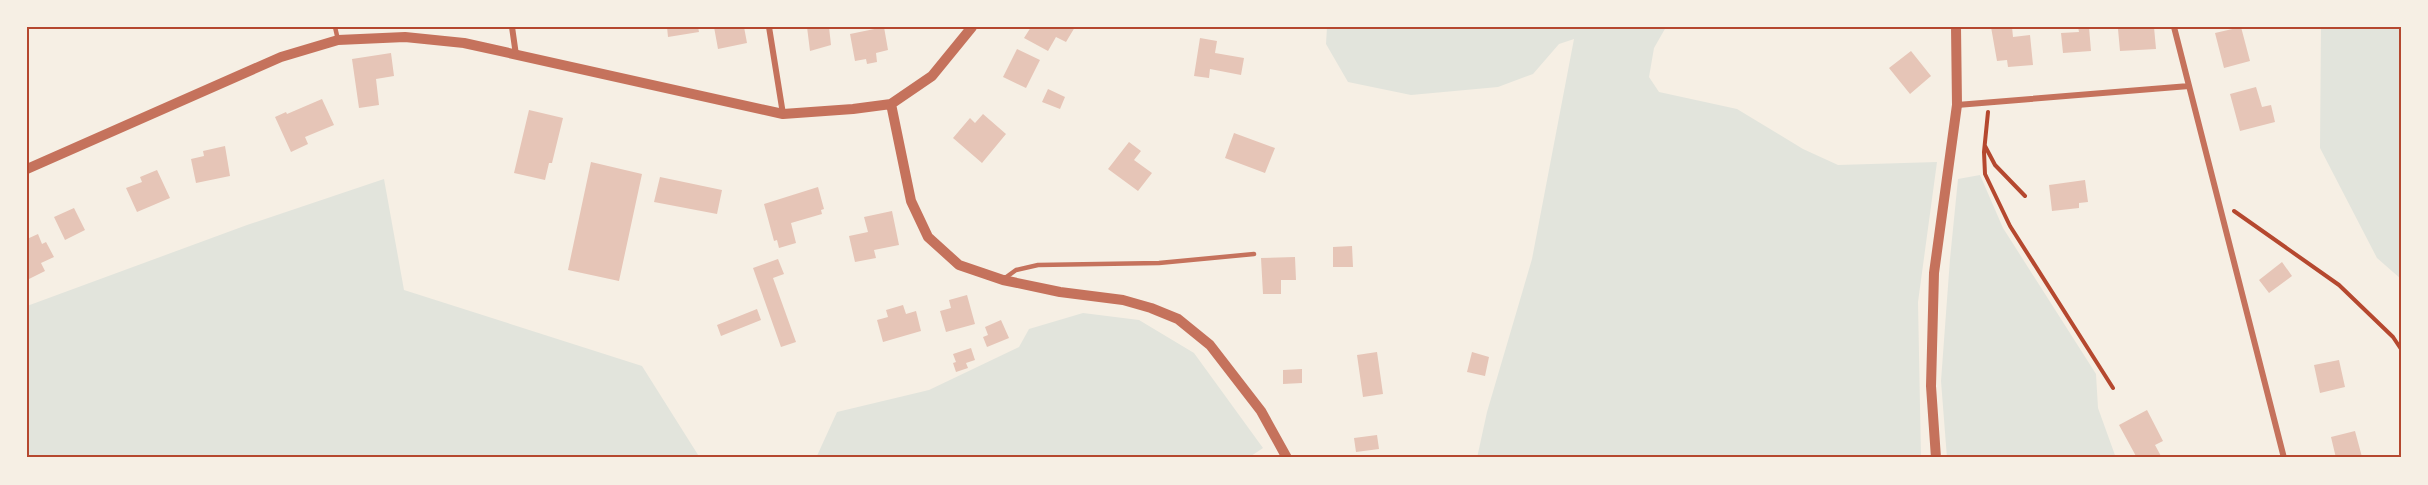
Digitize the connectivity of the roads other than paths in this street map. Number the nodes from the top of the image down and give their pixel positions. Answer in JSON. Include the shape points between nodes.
{"nodes":[{"id":1,"x":336,"y":27,"type":"edge"},
{"id":2,"x":512,"y":27,"type":"edge"},
{"id":3,"x":769,"y":27,"type":"edge"},
{"id":4,"x":972,"y":27,"type":"edge"},
{"id":5,"x":1956,"y":27,"type":"edge"},
{"id":6,"x":2174,"y":27,"type":"edge"},
{"id":7,"x":338,"y":40,"type":"junction"},
{"id":8,"x":516,"y":55,"type":"junction"},
{"id":9,"x":2188,"y":86,"type":"junction"},
{"id":10,"x":891,"y":104,"type":"junction"},
{"id":11,"x":1957,"y":105,"type":"junction"},
{"id":12,"x":783,"y":114,"type":"junction"},
{"id":13,"x":27,"y":169,"type":"edge"},
{"id":14,"x":1254,"y":254,"type":"dead end"},
{"id":15,"x":1003,"y":280,"type":"junction"},
{"id":16,"x":1287,"y":458,"type":"edge"},
{"id":17,"x":1936,"y":458,"type":"edge"},
{"id":18,"x":2284,"y":458,"type":"edge"}],
"edges":[{"from":1,"to":7,"type":"lane"},
{"from":2,"to":8,"type":"street"},
{"from":3,"to":12,"type":"street"},
{"from":4,"to":10,"type":"street","via":[[932,76]]},
{"from":5,"to":11,"type":"street"},
{"from":6,"to":9,"type":"street"},
{"from":7,"to":8,"type":"street","via":[[405,37],[464,43]]},
{"from":7,"to":13,"type":"street","via":[[281,57]]},
{"from":8,"to":12,"type":"street"},
{"from":9,"to":11,"type":"street"},
{"from":9,"to":18,"type":"street"},
{"from":10,"to":12,"type":"street"},
{"from":10,"to":15,"type":"street","via":[[911,201],[928,237],[959,265]]},
{"from":11,"to":17,"type":"street","via":[[1934,273],[1931,386]]},
{"from":14,"to":15,"type":"lane","via":[[1159,263],[1038,265],[1017,270]]},
{"from":15,"to":16,"type":"street","via":[[1123,300],[1178,319],[1210,345],[1261,411]]}]}
